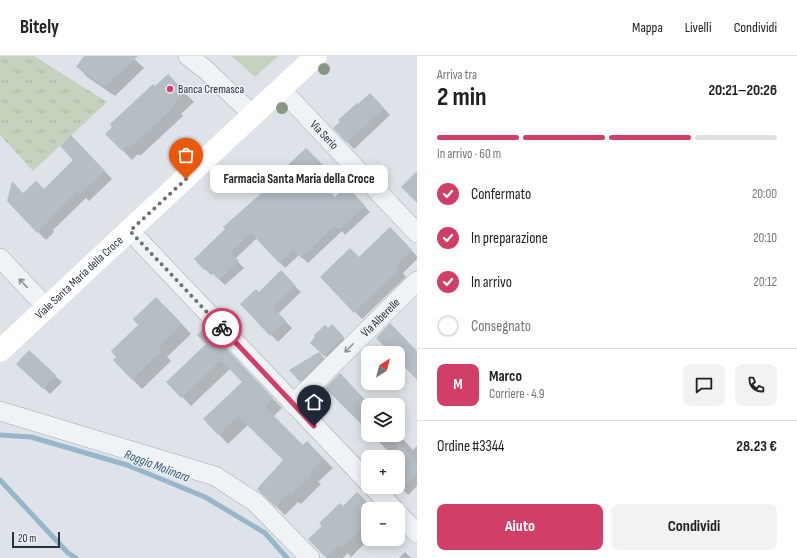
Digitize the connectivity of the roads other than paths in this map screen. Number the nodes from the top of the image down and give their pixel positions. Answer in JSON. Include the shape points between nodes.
{"nodes":[{"id":1,"x":188,"y":56,"type":"edge"},
{"id":2,"x":316,"y":56,"type":"edge"},
{"id":3,"x":281,"y":89,"type":"junction"},
{"id":4,"x":253,"y":115,"type":"junction"},
{"id":5,"x":130,"y":231,"type":"junction"},
{"id":6,"x":417,"y":233,"type":"edge"},
{"id":7,"x":0,"y":258,"type":"edge"},
{"id":8,"x":417,"y":281,"type":"edge"},
{"id":9,"x":47,"y":308,"type":"junction"},
{"id":10,"x":0,"y":351,"type":"edge"},
{"id":11,"x":293,"y":404,"type":"junction"},
{"id":12,"x":0,"y":411,"type":"edge"},
{"id":13,"x":361,"y":475,"type":"edge"},
{"id":14,"x":379,"y":494,"type":"edge"},
{"id":15,"x":387,"y":502,"type":"edge"},
{"id":16,"x":310,"y":558,"type":"edge"}],
"edges":[{"from":1,"to":4,"type":"street"},
{"from":2,"to":3,"type":"main road","name":"Viale Santa Maria della Croce"},
{"from":3,"to":4,"type":"main road","name":"Viale Santa Maria della Croce"},
{"from":3,"to":6,"type":"street","name":"Via Serio"},
{"from":4,"to":5,"type":"main road","name":"Viale Santa Maria della Croce"},
{"from":5,"to":9,"type":"main road","name":"Viale Santa Maria della Croce"},
{"from":5,"to":11,"type":"street"},
{"from":9,"to":7,"type":"street","one_way":true},
{"from":8,"to":11,"type":"street","name":"Via Alberelle","one_way":true},
{"from":9,"to":10,"type":"main road","name":"Viale Santa Maria della Croce"},
{"from":11,"to":13,"type":"street"},
{"from":12,"to":16,"type":"street","via":[[215,476],[255,502]]},
{"from":14,"to":15,"type":"street"}]}
